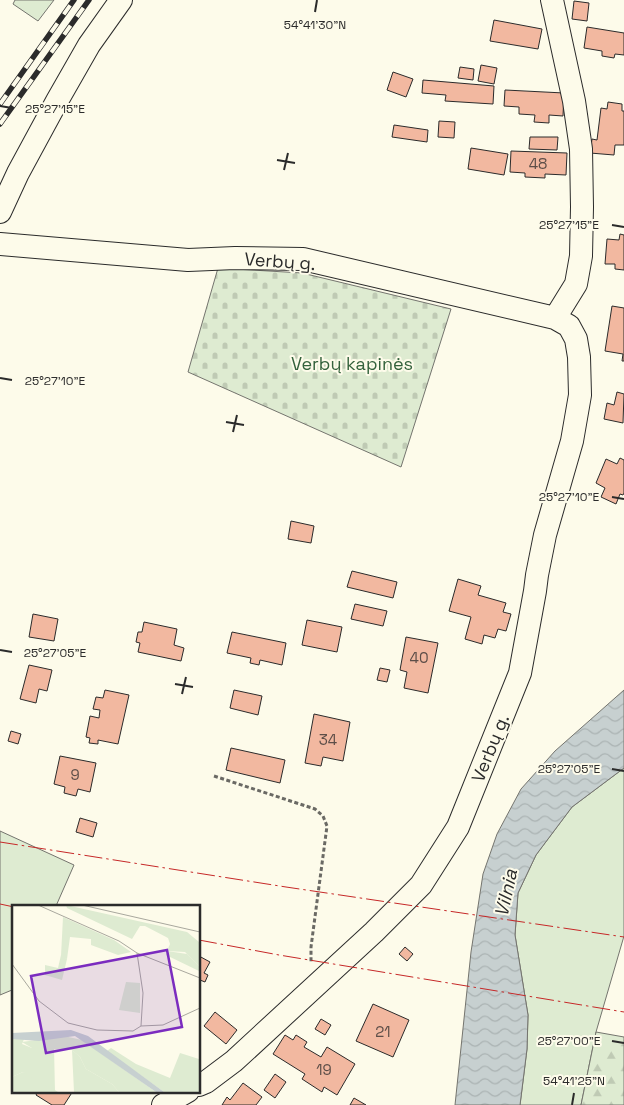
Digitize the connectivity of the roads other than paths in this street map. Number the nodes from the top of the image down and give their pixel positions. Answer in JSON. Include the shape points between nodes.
{"nodes":[{"id":1,"x":120,"y":0,"type":"edge"},
{"id":2,"x":552,"y":0,"type":"edge"},
{"id":3,"x":0,"y":212,"type":"edge"},
{"id":4,"x":0,"y":244,"type":"edge"},
{"id":5,"x":555,"y":318,"type":"junction"},
{"id":6,"x":200,"y":1085,"type":"edge"},
{"id":7,"x":186,"y":1092,"type":"edge"},
{"id":8,"x":163,"y":1105,"type":"edge"}],
"edges":[{"from":1,"to":3,"type":"street","via":[[57,101]]},
{"from":2,"to":5,"type":"street","via":[[574,101],[581,149],[582,188],[581,256],[576,284]]},
{"from":4,"to":5,"type":"street","name":"Verbų g.","via":[[188,260],[303,259]]},
{"from":5,"to":6,"type":"street","name":"Verbų g.","via":[[569,326],[576,338],[579,357],[580,395],[572,441],[541,555],[520,673],[458,828],[421,885],[374,932],[234,1061]]},
{"from":7,"to":8,"type":"street"}]}
